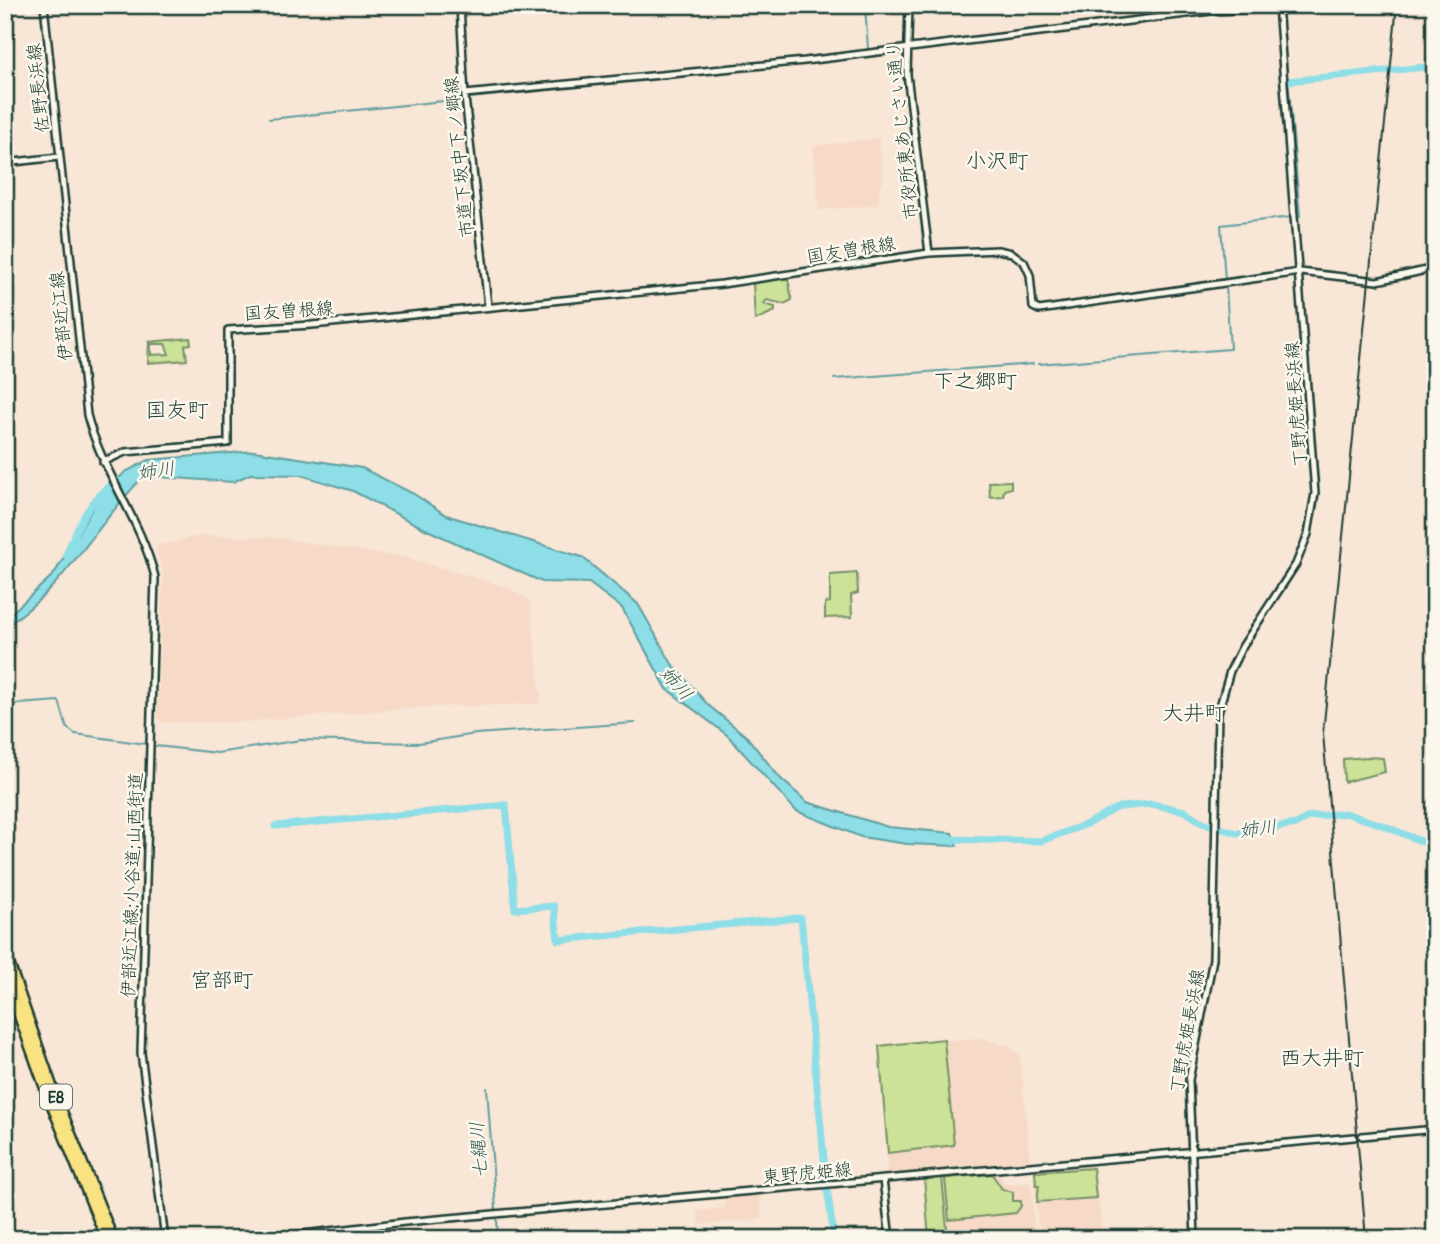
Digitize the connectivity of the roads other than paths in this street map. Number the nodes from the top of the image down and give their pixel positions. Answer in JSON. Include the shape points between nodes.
{"nodes":[{"id":1,"x":44,"y":5,"type":"edge"},
{"id":2,"x":460,"y":5,"type":"edge"},
{"id":3,"x":909,"y":5,"type":"edge"},
{"id":4,"x":1278,"y":7,"type":"edge"},
{"id":5,"x":906,"y":48,"type":"junction"},
{"id":6,"x":465,"y":97,"type":"junction"},
{"id":7,"x":59,"y":157,"type":"junction"},
{"id":8,"x":5,"y":163,"type":"edge"},
{"id":9,"x":929,"y":253,"type":"junction"},
{"id":10,"x":1435,"y":268,"type":"edge"},
{"id":11,"x":1300,"y":272,"type":"junction"},
{"id":12,"x":488,"y":306,"type":"junction"},
{"id":13,"x":105,"y":465,"type":"junction"},
{"id":14,"x":139,"y":535,"type":"joint"},
{"id":15,"x":5,"y":952,"type":"edge"},
{"id":16,"x":5,"y":976,"type":"edge"},
{"id":17,"x":1435,"y":1129,"type":"edge"},
{"id":18,"x":1362,"y":1136,"type":"dead end"},
{"id":19,"x":1354,"y":1137,"type":"dead end"},
{"id":20,"x":1191,"y":1153,"type":"junction"},
{"id":21,"x":883,"y":1180,"type":"junction"},
{"id":22,"x":106,"y":1239,"type":"edge"},
{"id":23,"x":113,"y":1239,"type":"edge"},
{"id":24,"x":165,"y":1239,"type":"edge"},
{"id":25,"x":262,"y":1239,"type":"edge"},
{"id":26,"x":890,"y":1239,"type":"edge"},
{"id":27,"x":1195,"y":1239,"type":"edge"}],
"edges":[{"from":1,"to":7,"type":"main road","name":"佐野長浜線"},
{"from":2,"to":6,"type":"main road","name":"市道下坂中下ノ郷線"},
{"from":3,"to":5,"type":"main road","name":"市役所東あじさい通り"},
{"from":4,"to":5,"type":"main road"},
{"from":4,"to":11,"type":"main road","name":"丁野虎姫長浜線"},
{"from":5,"to":6,"type":"main road"},
{"from":5,"to":9,"type":"main road","name":"市役所東あじさい通り"},
{"from":6,"to":12,"type":"main road","name":"市道下坂中下ノ郷線"},
{"from":7,"to":8,"type":"main road","name":"佐野長浜線"},
{"from":7,"to":13,"type":"main road","name":"伊部近江線","via":[[84,398]]},
{"from":9,"to":11,"type":"main road","name":"国友曽根線","via":[[1012,253],[1024,262],[1033,307],[1039,310]]},
{"from":9,"to":12,"type":"main road","name":"国友曽根線","via":[[722,284]]},
{"from":10,"to":11,"type":"main road","name":"国友曽根線","via":[[1377,281]]},
{"from":11,"to":20,"type":"main road","name":"丁野虎姫長浜線","via":[[1314,509],[1296,564],[1242,647],[1223,689],[1216,734],[1213,959],[1189,1080]]},
{"from":12,"to":13,"type":"main road","name":"国友曽根線","via":[[228,330],[228,443],[124,452]]},
{"from":13,"to":14,"type":"main road","name":"伊部近江線"},
{"from":14,"to":24,"type":"main road","name":"伊部近江線;小谷道;山西街道","via":[[156,588],[141,1053]]},
{"from":15,"to":23,"type":"highway","number":"E8","via":[[52,1088]]},
{"from":16,"to":22,"type":"highway","number":"E8"},
{"from":17,"to":18,"type":"main road"},
{"from":19,"to":20,"type":"main road","name":"東野虎姫線"},
{"from":20,"to":21,"type":"main road","name":"東野虎姫線"},
{"from":20,"to":27,"type":"main road","name":"丁野虎姫長浜線"},
{"from":21,"to":25,"type":"main road","name":"東野虎姫線"},
{"from":21,"to":26,"type":"main road"}]}
